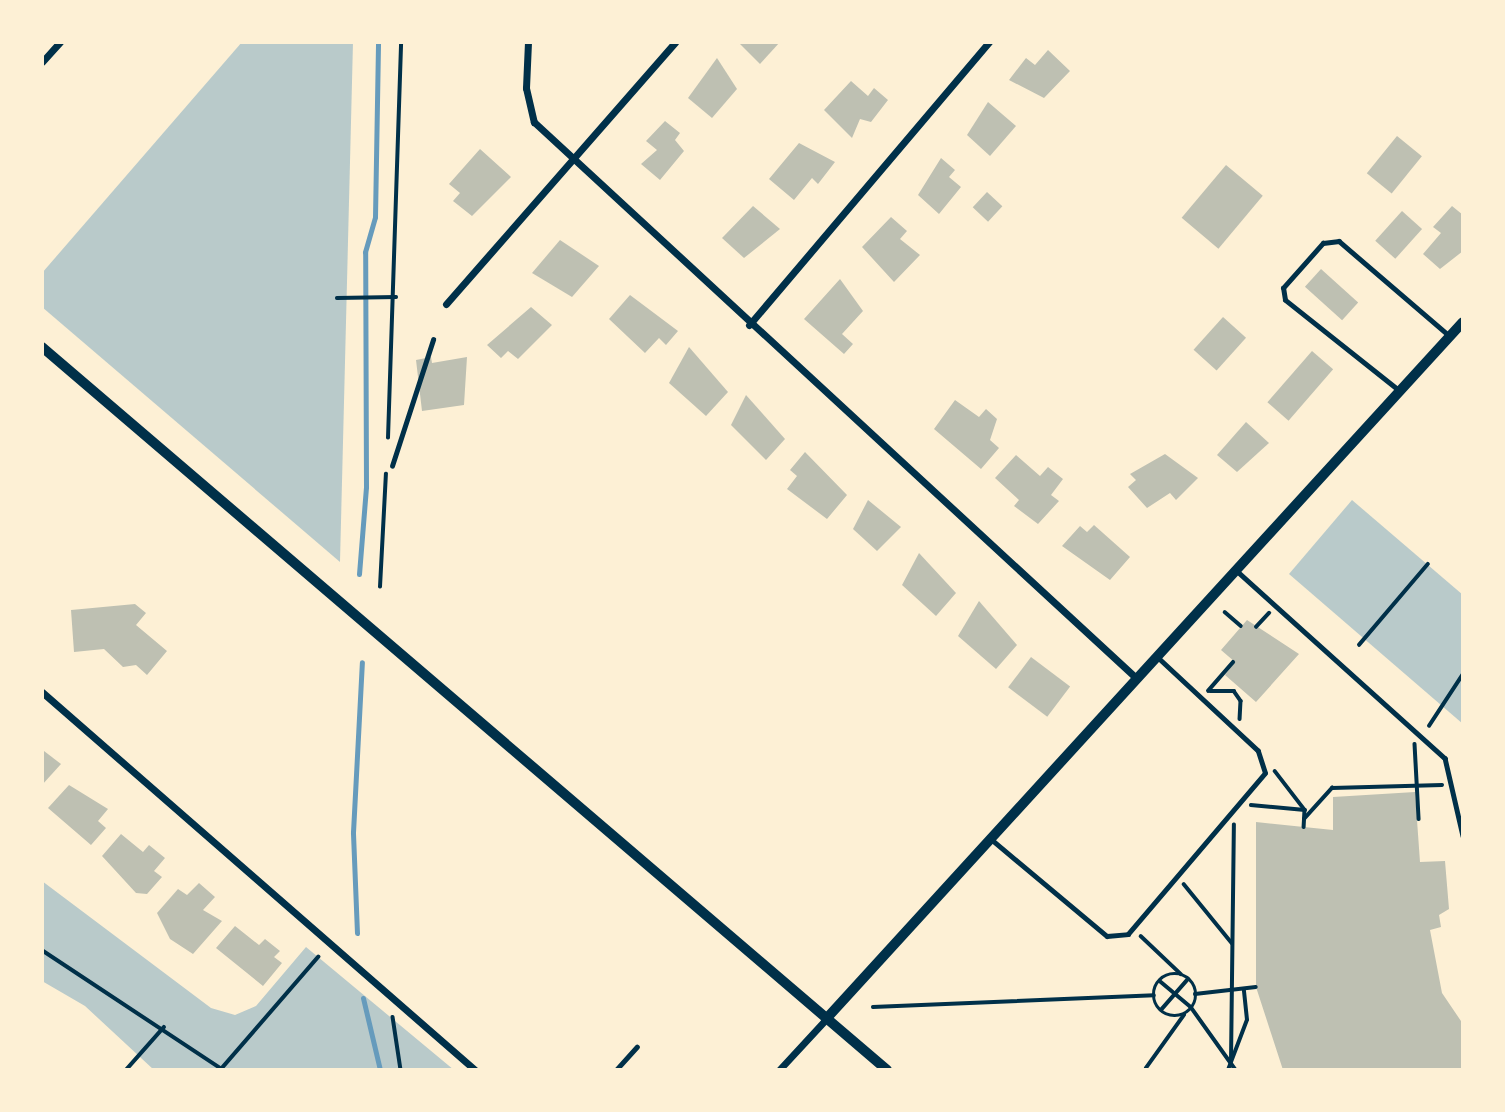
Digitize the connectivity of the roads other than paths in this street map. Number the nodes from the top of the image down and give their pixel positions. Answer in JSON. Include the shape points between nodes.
{"nodes":[{"id":1,"x":60,"y":42,"type":"edge"},
{"id":2,"x":527,"y":42,"type":"edge"},
{"id":3,"x":675,"y":42,"type":"edge"},
{"id":4,"x":989,"y":42,"type":"edge"},
{"id":5,"x":42,"y":62,"type":"edge"},
{"id":6,"x":573,"y":161,"type":"junction"},
{"id":7,"x":446,"y":304,"type":"dead end"},
{"id":8,"x":1463,"y":323,"type":"edge"},
{"id":9,"x":749,"y":325,"type":"junction"},
{"id":10,"x":1450,"y":337,"type":"junction"},
{"id":11,"x":433,"y":340,"type":"dead end"},
{"id":12,"x":42,"y":347,"type":"edge"},
{"id":13,"x":1399,"y":391,"type":"junction"},
{"id":14,"x":389,"y":466,"type":"road end"},
{"id":15,"x":1233,"y":568,"type":"junction"},
{"id":16,"x":1155,"y":656,"type":"junction"},
{"id":17,"x":1135,"y":677,"type":"junction"},
{"id":18,"x":42,"y":692,"type":"edge"},
{"id":19,"x":1463,"y":836,"type":"edge"},
{"id":20,"x":990,"y":839,"type":"junction"},
{"id":21,"x":826,"y":1018,"type":"junction"},
{"id":22,"x":637,"y":1048,"type":"dead end"},
{"id":23,"x":475,"y":1070,"type":"edge"},
{"id":24,"x":617,"y":1070,"type":"edge"},
{"id":25,"x":779,"y":1070,"type":"edge"},
{"id":26,"x":887,"y":1070,"type":"edge"}],
"edges":[{"from":1,"to":5,"type":"street"},
{"from":2,"to":6,"type":"street","via":[[526,88],[534,122]]},
{"from":3,"to":6,"type":"street"},
{"from":4,"to":9,"type":"street"},
{"from":6,"to":7,"type":"street"},
{"from":6,"to":9,"type":"street"},
{"from":8,"to":10,"type":"street"},
{"from":9,"to":17,"type":"street"},
{"from":10,"to":13,"type":"street"},
{"from":10,"to":13,"type":"lane","via":[[1339,241],[1323,243],[1283,288],[1285,300]]},
{"from":11,"to":14,"type":"lane"},
{"from":12,"to":21,"type":"main road"},
{"from":13,"to":15,"type":"street"},
{"from":15,"to":16,"type":"street"},
{"from":15,"to":19,"type":"lane","via":[[1445,758]]},
{"from":16,"to":17,"type":"street"},
{"from":16,"to":20,"type":"lane","via":[[1258,751],[1265,773],[1128,934],[1107,936]]},
{"from":17,"to":20,"type":"street"},
{"from":18,"to":23,"type":"street"},
{"from":20,"to":21,"type":"street"},
{"from":21,"to":25,"type":"street"},
{"from":21,"to":26,"type":"main road"},
{"from":22,"to":24,"type":"lane"}]}
